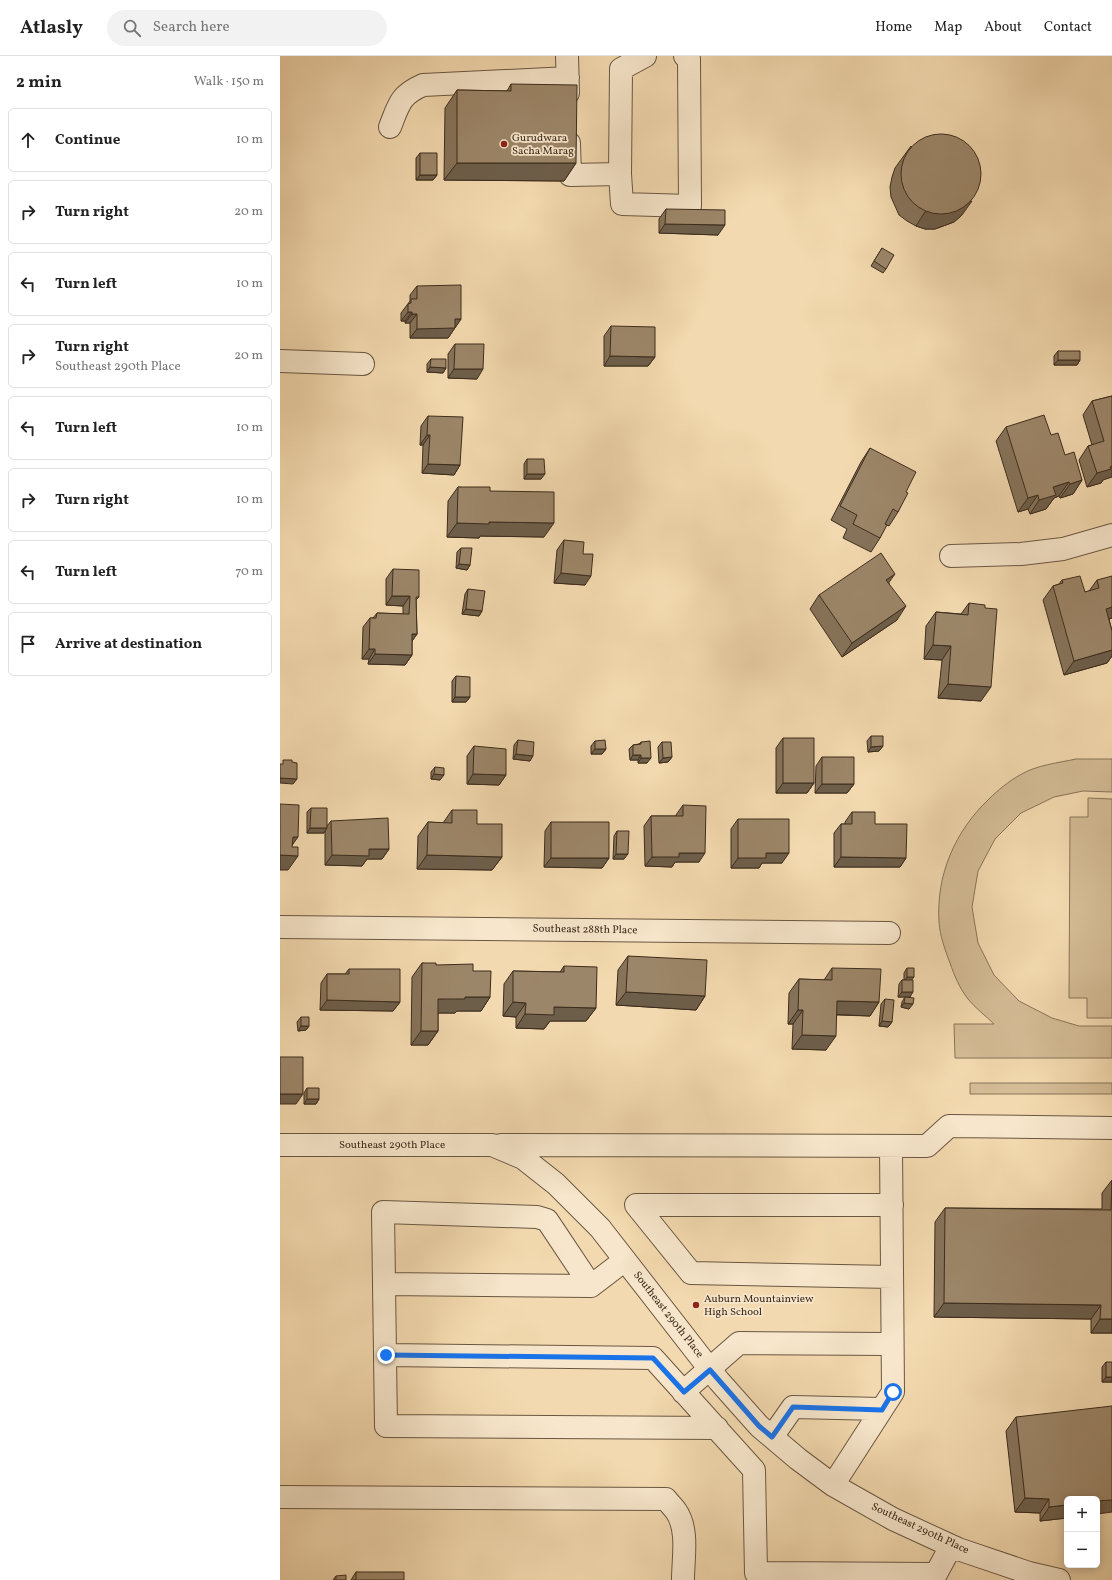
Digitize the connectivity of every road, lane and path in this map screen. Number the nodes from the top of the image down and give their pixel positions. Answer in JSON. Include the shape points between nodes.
{"nodes":[{"id":1,"x":567,"y":56,"type":"edge"},
{"id":2,"x":645,"y":56,"type":"edge"},
{"id":3,"x":684,"y":56,"type":"edge"},
{"id":4,"x":568,"y":78,"type":"junction"},
{"id":5,"x":390,"y":126,"type":"dead end"},
{"id":6,"x":620,"y":174,"type":"junction"},
{"id":7,"x":280,"y":361,"type":"edge"},
{"id":8,"x":363,"y":364,"type":"dead end"},
{"id":9,"x":1112,"y":535,"type":"edge"},
{"id":10,"x":951,"y":556,"type":"dead end"},
{"id":11,"x":280,"y":927,"type":"edge"},
{"id":12,"x":889,"y":933,"type":"dead end"},
{"id":13,"x":1112,"y":1128,"type":"edge"},
{"id":14,"x":280,"y":1145,"type":"edge"},
{"id":15,"x":492,"y":1145,"type":"junction"},
{"id":16,"x":891,"y":1146,"type":"junction"},
{"id":17,"x":892,"y":1205,"type":"junction"},
{"id":18,"x":625,"y":1260,"type":"junction"},
{"id":19,"x":892,"y":1277,"type":"junction"},
{"id":20,"x":384,"y":1284,"type":"junction"},
{"id":21,"x":591,"y":1286,"type":"junction"},
{"id":22,"x":892,"y":1344,"type":"junction"},
{"id":23,"x":386,"y":1355,"type":"junction"},
{"id":24,"x":710,"y":1370,"type":"junction"},
{"id":25,"x":684,"y":1392,"type":"junction"},
{"id":26,"x":882,"y":1410,"type":"junction"},
{"id":27,"x":717,"y":1428,"type":"junction"},
{"id":28,"x":772,"y":1437,"type":"junction"},
{"id":29,"x":833,"y":1485,"type":"junction"},
{"id":30,"x":280,"y":1497,"type":"edge"},
{"id":31,"x":950,"y":1546,"type":"junction"},
{"id":32,"x":683,"y":1580,"type":"edge"},
{"id":33,"x":1059,"y":1580,"type":"edge"}],
"edges":[{"from":1,"to":4,"type":"street"},
{"from":2,"to":6,"type":"street","via":[[621,69]]},
{"from":3,"to":6,"type":"street","via":[[689,59],[690,206],[622,204]]},
{"from":4,"to":5,"type":"street","via":[[423,85],[411,90],[400,101]]},
{"from":4,"to":6,"type":"street","via":[[570,175]]},
{"from":7,"to":8,"type":"street"},
{"from":9,"to":10,"type":"street","via":[[1063,549],[1021,554]]},
{"from":11,"to":12,"type":"street","name":"Southeast 288th Place"},
{"from":13,"to":16,"type":"street","via":[[949,1126],[927,1146]]},
{"from":14,"to":15,"type":"street","name":"Southeast 290th Place"},
{"from":15,"to":16,"type":"street"},
{"from":15,"to":18,"type":"street","name":"Southeast 290th Place","via":[[523,1158],[556,1184],[600,1228]]},
{"from":16,"to":17,"type":"street"},
{"from":17,"to":19,"type":"street"},
{"from":17,"to":19,"type":"street","via":[[636,1205],[691,1273]]},
{"from":18,"to":21,"type":"street"},
{"from":18,"to":24,"type":"street","name":"Southeast 290th Place"},
{"from":19,"to":22,"type":"street"},
{"from":20,"to":21,"type":"street"},
{"from":20,"to":21,"type":"street","via":[[383,1212],[538,1217],[547,1220]]},
{"from":20,"to":23,"type":"street"},
{"from":22,"to":24,"type":"street","via":[[739,1343]]},
{"from":22,"to":26,"type":"street","via":[[893,1392]]},
{"from":23,"to":25,"type":"street","via":[[653,1358]]},
{"from":23,"to":27,"type":"street","via":[[386,1426]]},
{"from":24,"to":25,"type":"street"},
{"from":24,"to":28,"type":"street","name":"Southeast 290th Place"},
{"from":25,"to":27,"type":"street"},
{"from":26,"to":28,"type":"street","via":[[793,1407]]},
{"from":26,"to":29,"type":"street"},
{"from":27,"to":31,"type":"street","via":[[754,1470],[756,1573],[936,1574]]},
{"from":28,"to":29,"type":"street","name":"Southeast 290th Place"},
{"from":29,"to":31,"type":"street","name":"Southeast 290th Place"},
{"from":30,"to":32,"type":"street","via":[[666,1499],[682,1524]]},
{"from":31,"to":33,"type":"street","name":"Southeast 290th Place","via":[[1029,1573]]}]}
